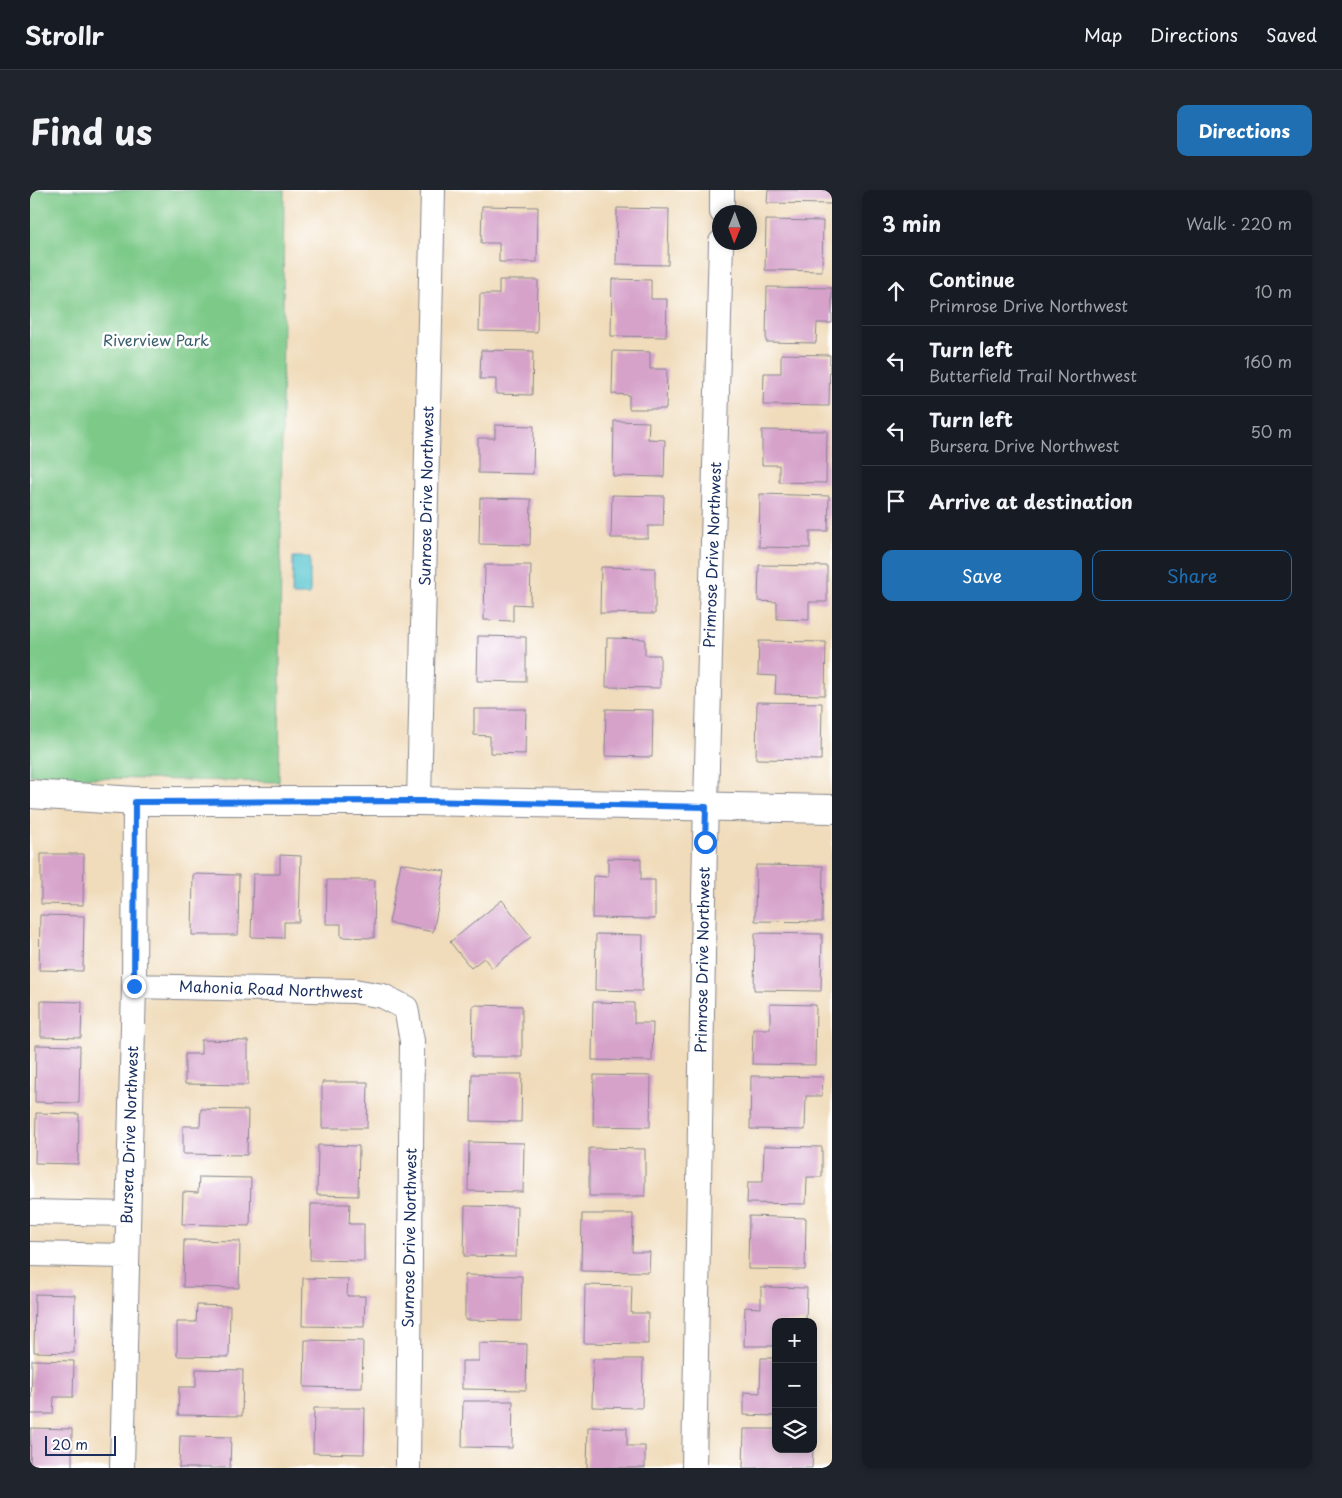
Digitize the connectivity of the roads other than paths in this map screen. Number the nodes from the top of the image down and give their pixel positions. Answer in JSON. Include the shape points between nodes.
{"nodes":[{"id":1,"x":433,"y":190,"type":"edge"},
{"id":2,"x":722,"y":190,"type":"edge"},
{"id":3,"x":722,"y":205,"type":"edge"},
{"id":4,"x":721,"y":250,"type":"edge"},
{"id":5,"x":30,"y":794,"type":"edge"},
{"id":6,"x":419,"y":801,"type":"junction"},
{"id":7,"x":135,"y":802,"type":"junction"},
{"id":8,"x":706,"y":807,"type":"junction"},
{"id":9,"x":832,"y":809,"type":"edge"},
{"id":10,"x":134,"y":986,"type":"junction"},
{"id":11,"x":406,"y":1008,"type":"joint"},
{"id":12,"x":30,"y":1212,"type":"edge"},
{"id":13,"x":127,"y":1214,"type":"junction"},
{"id":14,"x":30,"y":1254,"type":"edge"},
{"id":15,"x":126,"y":1256,"type":"junction"},
{"id":16,"x":122,"y":1468,"type":"edge"},
{"id":17,"x":408,"y":1468,"type":"edge"},
{"id":18,"x":694,"y":1468,"type":"edge"}],
"edges":[{"from":1,"to":6,"type":"street","name":"Sunrose Drive Northwest"},
{"from":2,"to":3,"type":"street"},
{"from":4,"to":8,"type":"street","name":"Primrose Drive Northwest"},
{"from":5,"to":7,"type":"street"},
{"from":6,"to":7,"type":"street"},
{"from":6,"to":8,"type":"street"},
{"from":7,"to":10,"type":"street","name":"Bursera Drive Northwest"},
{"from":8,"to":9,"type":"street"},
{"from":8,"to":18,"type":"street","name":"Primrose Drive Northwest"},
{"from":10,"to":11,"type":"street","name":"Mahonia Road Northwest","via":[[354,991],[383,996]]},
{"from":10,"to":13,"type":"street","name":"Bursera Drive Northwest"},
{"from":11,"to":17,"type":"street","name":"Sunrose Drive Northwest","via":[[412,1041]]},
{"from":12,"to":13,"type":"street"},
{"from":13,"to":15,"type":"street","name":"Bursera Drive Northwest"},
{"from":14,"to":15,"type":"street"},
{"from":15,"to":16,"type":"street","name":"Bursera Drive Northwest"}]}
